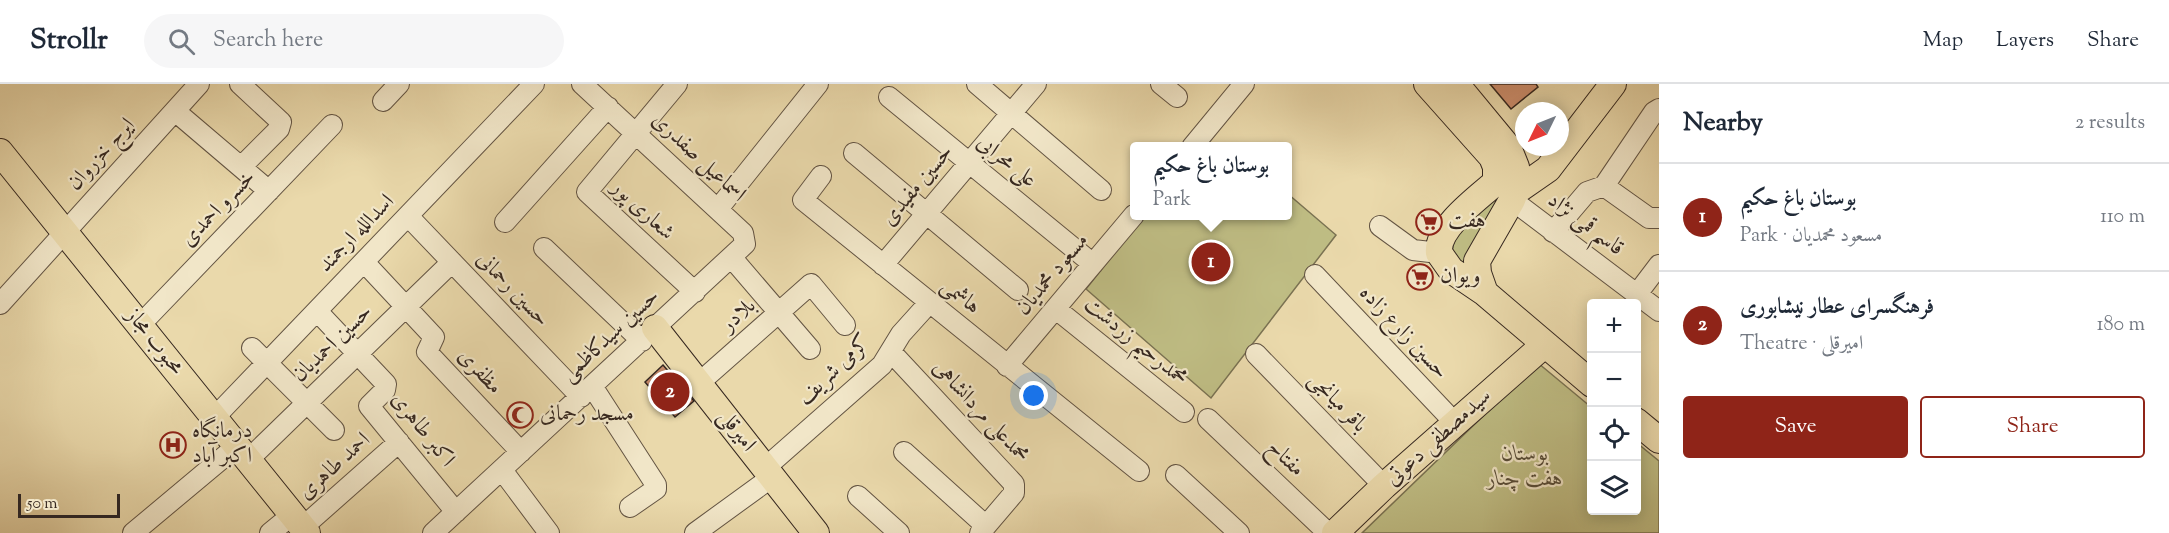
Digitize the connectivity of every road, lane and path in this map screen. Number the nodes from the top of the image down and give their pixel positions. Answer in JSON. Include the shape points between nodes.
{"nodes":[{"id":1,"x":199,"y":84,"type":"edge"},
{"id":2,"x":240,"y":84,"type":"edge"},
{"id":3,"x":399,"y":84,"type":"edge"},
{"id":4,"x":534,"y":84,"type":"edge"},
{"id":5,"x":582,"y":84,"type":"edge"},
{"id":6,"x":677,"y":84,"type":"edge"},
{"id":7,"x":818,"y":84,"type":"edge"},
{"id":8,"x":977,"y":84,"type":"edge"},
{"id":9,"x":1036,"y":84,"type":"edge"},
{"id":10,"x":1161,"y":84,"type":"edge"},
{"id":11,"x":1244,"y":84,"type":"edge"},
{"id":12,"x":1427,"y":84,"type":"edge"},
{"id":13,"x":1456,"y":84,"type":"edge"},
{"id":14,"x":1613,"y":84,"type":"edge"},
{"id":15,"x":889,"y":97,"type":"dead end"},
{"id":16,"x":1177,"y":97,"type":"dead end"},
{"id":17,"x":383,"y":101,"type":"dead end"},
{"id":18,"x":608,"y":107,"type":"junction"},
{"id":19,"x":1657,"y":110,"type":"edge"},
{"id":20,"x":175,"y":111,"type":"junction"},
{"id":21,"x":1011,"y":114,"type":"junction"},
{"id":22,"x":332,"y":125,"type":"dead end"},
{"id":23,"x":636,"y":133,"type":"junction"},
{"id":24,"x":1196,"y":142,"type":"edge"},
{"id":25,"x":0,"y":152,"type":"edge"},
{"id":26,"x":854,"y":153,"type":"dead end"},
{"id":27,"x":969,"y":162,"type":"junction"},
{"id":28,"x":241,"y":167,"type":"junction"},
{"id":29,"x":821,"y":176,"type":"dead end"},
{"id":30,"x":1604,"y":186,"type":"junction"},
{"id":31,"x":1101,"y":190,"type":"dead end"},
{"id":32,"x":268,"y":191,"type":"junction"},
{"id":33,"x":1508,"y":191,"type":"junction"},
{"id":34,"x":718,"y":209,"type":"junction"},
{"id":35,"x":926,"y":213,"type":"junction"},
{"id":36,"x":408,"y":216,"type":"junction"},
{"id":37,"x":1659,"y":218,"type":"edge"},
{"id":38,"x":1130,"y":220,"type":"edge"},
{"id":39,"x":505,"y":222,"type":"dead end"},
{"id":40,"x":1380,"y":226,"type":"dead end"},
{"id":41,"x":65,"y":232,"type":"junction"},
{"id":42,"x":1553,"y":232,"type":"junction"},
{"id":43,"x":544,"y":248,"type":"dead end"},
{"id":44,"x":737,"y":253,"type":"junction"},
{"id":45,"x":1439,"y":253,"type":"junction"},
{"id":46,"x":364,"y":262,"type":"junction"},
{"id":47,"x":452,"y":262,"type":"junction"},
{"id":48,"x":1093,"y":264,"type":"junction"},
{"id":49,"x":883,"y":265,"type":"junction"},
{"id":50,"x":1659,"y":265,"type":"edge"},
{"id":51,"x":1315,"y":275,"type":"dead end"},
{"id":52,"x":1018,"y":290,"type":"dead end"},
{"id":53,"x":695,"y":292,"type":"junction"},
{"id":54,"x":1485,"y":293,"type":"junction"},
{"id":55,"x":1637,"y":294,"type":"junction"},
{"id":56,"x":929,"y":303,"type":"junction"},
{"id":57,"x":0,"y":304,"type":"edge"},
{"id":58,"x":405,"y":307,"type":"junction"},
{"id":59,"x":1056,"y":309,"type":"junction"},
{"id":60,"x":316,"y":311,"type":"junction"},
{"id":61,"x":1659,"y":311,"type":"edge"},
{"id":62,"x":779,"y":312,"type":"junction"},
{"id":63,"x":845,"y":325,"type":"dead end"},
{"id":64,"x":140,"y":326,"type":"junction"},
{"id":65,"x":649,"y":334,"type":"junction"},
{"id":66,"x":1544,"y":345,"type":"junction"},
{"id":67,"x":252,"y":348,"type":"dead end"},
{"id":68,"x":810,"y":349,"type":"dead end"},
{"id":69,"x":892,"y":352,"type":"junction"},
{"id":70,"x":357,"y":354,"type":"junction"},
{"id":71,"x":1256,"y":354,"type":"dead end"},
{"id":72,"x":267,"y":363,"type":"junction"},
{"id":73,"x":1008,"y":366,"type":"junction"},
{"id":74,"x":1587,"y":380,"type":"edge"},
{"id":75,"x":699,"y":384,"type":"junction"},
{"id":76,"x":586,"y":392,"type":"junction"},
{"id":77,"x":307,"y":403,"type":"junction"},
{"id":78,"x":1184,"y":412,"type":"dead end"},
{"id":79,"x":214,"y":418,"type":"junction"},
{"id":80,"x":1208,"y":419,"type":"dead end"},
{"id":81,"x":1455,"y":423,"type":"junction"},
{"id":82,"x":1641,"y":425,"type":"edge"},
{"id":83,"x":334,"y":430,"type":"dead end"},
{"id":84,"x":1659,"y":440,"type":"edge"},
{"id":85,"x":399,"y":442,"type":"junction"},
{"id":86,"x":521,"y":452,"type":"junction"},
{"id":87,"x":904,"y":452,"type":"dead end"},
{"id":88,"x":243,"y":453,"type":"junction"},
{"id":89,"x":502,"y":470,"type":"junction"},
{"id":90,"x":1138,"y":471,"type":"dead end"},
{"id":91,"x":768,"y":472,"type":"junction"},
{"id":92,"x":1176,"y":475,"type":"dead end"},
{"id":93,"x":1384,"y":486,"type":"junction"},
{"id":94,"x":858,"y":496,"type":"dead end"},
{"id":95,"x":630,"y":507,"type":"dead end"},
{"id":96,"x":456,"y":512,"type":"junction"},
{"id":97,"x":301,"y":525,"type":"edge"},
{"id":98,"x":983,"y":530,"type":"edge"},
{"id":99,"x":133,"y":533,"type":"edge"},
{"id":100,"x":270,"y":533,"type":"edge"},
{"id":101,"x":434,"y":533,"type":"edge"},
{"id":102,"x":549,"y":533,"type":"edge"},
{"id":103,"x":696,"y":533,"type":"edge"},
{"id":104,"x":816,"y":533,"type":"edge"},
{"id":105,"x":899,"y":533,"type":"edge"},
{"id":106,"x":1239,"y":533,"type":"edge"},
{"id":107,"x":1328,"y":533,"type":"edge"},
{"id":108,"x":1335,"y":533,"type":"edge"}],
"edges":[{"from":1,"to":20,"type":"street","name":"ایرج خزروان"},
{"from":2,"to":28,"type":"street","via":[[281,122],[279,129]]},
{"from":3,"to":17,"type":"street"},
{"from":4,"to":36,"type":"street","name":"اسدالله ارجمند"},
{"from":5,"to":18,"type":"street","name":"اسماعیل صفدری"},
{"from":6,"to":23,"type":"street"},
{"from":7,"to":34,"type":"street"},
{"from":8,"to":21,"type":"street"},
{"from":9,"to":21,"type":"street","name":"حسین مفیدی"},
{"from":10,"to":16,"type":"street"},
{"from":11,"to":24,"type":"street"},
{"from":12,"to":33,"type":"main road","via":[[1492,157]]},
{"from":13,"to":33,"type":"main road","via":[[1508,147],[1516,167]]},
{"from":14,"to":33,"type":"main road","via":[[1548,169]]},
{"from":15,"to":27,"type":"street","name":"علی محرابی"},
{"from":18,"to":23,"type":"street","name":"اسماعیل صفدری"},
{"from":18,"to":39,"type":"street"},
{"from":19,"to":30,"type":"street"},
{"from":20,"to":28,"type":"street"},
{"from":20,"to":41,"type":"street","name":"ایرج خزروان"},
{"from":21,"to":27,"type":"street","name":"حسین مفیدی"},
{"from":21,"to":31,"type":"street"},
{"from":22,"to":32,"type":"street","name":"خسرو احمدی"},
{"from":23,"to":34,"type":"street","name":"اسماعیل صفدری"},
{"from":23,"to":53,"type":"street","name":"شعاری پور","via":[[587,192]]},
{"from":25,"to":41,"type":"main road","name":"محبوب مجاز"},
{"from":26,"to":35,"type":"street"},
{"from":27,"to":35,"type":"street","name":"حسین مفیدی"},
{"from":27,"to":48,"type":"street","name":"علی محرابی"},
{"from":28,"to":32,"type":"street"},
{"from":29,"to":49,"type":"street","name":"هاشمی","via":[[803,200]]},
{"from":30,"to":37,"type":"street","via":[[1649,218]]},
{"from":30,"to":42,"type":"street","via":[[1587,192]]},
{"from":32,"to":64,"type":"street","name":"خسرو احمدی"},
{"from":33,"to":42,"type":"street","name":"قاسم قمی نژاد"},
{"from":33,"to":45,"type":"main road","via":[[1447,229],[1440,240]]},
{"from":33,"to":54,"type":"main road","via":[[1477,261]]},
{"from":34,"to":44,"type":"street","name":"اسماعیل صفدری","via":[[746,239]]},
{"from":35,"to":49,"type":"street","name":"حسین مفیدی"},
{"from":35,"to":52,"type":"street"},
{"from":36,"to":46,"type":"street","name":"اسدالله ارجمند"},
{"from":36,"to":47,"type":"street","name":"حسین رحمانی"},
{"from":38,"to":48,"type":"street","name":"مسعود محمدیان"},
{"from":40,"to":45,"type":"street","via":[[1413,250]]},
{"from":41,"to":57,"type":"street","name":"ایرج خزروان"},
{"from":41,"to":64,"type":"main road","name":"محبوب مجاز"},
{"from":42,"to":55,"type":"street","name":"قاسم قمی نژاد"},
{"from":43,"to":65,"type":"street"},
{"from":44,"to":53,"type":"street","name":"حسین سیدکاظمی"},
{"from":44,"to":62,"type":"street","name":"اسماعیل صفدری"},
{"from":45,"to":54,"type":"main road","via":[[1451,270]]},
{"from":46,"to":58,"type":"street"},
{"from":46,"to":60,"type":"street","name":"اسدالله ارجمند"},
{"from":47,"to":58,"type":"street","name":"حسین احمدیان"},
{"from":47,"to":76,"type":"street","name":"حسین رحمانی"},
{"from":48,"to":59,"type":"street","name":"مسعود محمدیان"},
{"from":49,"to":56,"type":"street","name":"هاشمی"},
{"from":50,"to":55,"type":"street"},
{"from":51,"to":81,"type":"street","name":"حسین زارع زاده"},
{"from":53,"to":65,"type":"street","name":"حسین سیدکاظمی"},
{"from":54,"to":66,"type":"main road"},
{"from":55,"to":61,"type":"street","name":"قاسم قمی نژاد"},
{"from":56,"to":69,"type":"street","name":"کرمی شریف"},
{"from":56,"to":73,"type":"street","name":"هاشمی"},
{"from":58,"to":70,"type":"street","name":"حسین احمدیان"},
{"from":58,"to":86,"type":"street","name":"مظفری","via":[[434,337],[427,352]]},
{"from":59,"to":73,"type":"street","name":"مسعود محمدیان"},
{"from":59,"to":78,"type":"street","name":"محمدرحیم زردشت"},
{"from":60,"to":70,"type":"street"},
{"from":60,"to":72,"type":"street","name":"اسدالله ارجمند"},
{"from":62,"to":63,"type":"street","name":"بلادر","via":[[811,284]]},
{"from":62,"to":68,"type":"street","name":"اسماعیل صفدری"},
{"from":62,"to":75,"type":"street","name":"بلادر"},
{"from":64,"to":79,"type":"main road","name":"محبوب مجاز"},
{"from":65,"to":75,"type":"main road","name":"امیرقلی"},
{"from":65,"to":76,"type":"street","name":"حسین سیدکاظمی"},
{"from":66,"to":74,"type":"main road"},
{"from":66,"to":81,"type":"main road","name":"سیدمصطفی دعوتی"},
{"from":67,"to":72,"type":"street"},
{"from":69,"to":91,"type":"street","name":"کرمی شریف"},
{"from":69,"to":98,"type":"street","name":"محمدعلی مردانشاهی","via":[[1014,484],[1014,493]]},
{"from":70,"to":77,"type":"street","name":"حسین احمدیان"},
{"from":70,"to":85,"type":"street","name":"اکبر طاهری","via":[[386,384],[369,406]]},
{"from":71,"to":93,"type":"street","name":"باقر میانجی"},
{"from":72,"to":77,"type":"street"},
{"from":72,"to":79,"type":"street","name":"اسدالله ارجمند"},
{"from":73,"to":90,"type":"street","name":"هاشمی"},
{"from":75,"to":91,"type":"main road","name":"امیرقلی"},
{"from":76,"to":86,"type":"street","name":"حسین سیدکاظمی"},
{"from":76,"to":95,"type":"street","name":"حسین رحمانی","via":[[656,485],[656,489]]},
{"from":77,"to":83,"type":"street"},
{"from":77,"to":88,"type":"street","name":"حسین احمدیان"},
{"from":79,"to":88,"type":"main road","name":"محبوب مجاز"},
{"from":80,"to":107,"type":"street","name":"مفتاح"},
{"from":81,"to":93,"type":"main road","name":"سیدمصطفی دعوتی"},
{"from":82,"to":84,"type":"main road"},
{"from":85,"to":96,"type":"street","name":"اکبر طاهری"},
{"from":85,"to":97,"type":"street","name":"احمد طاهری"},
{"from":86,"to":89,"type":"street","name":"حسین سیدکاظمی"},
{"from":87,"to":98,"type":"street"},
{"from":88,"to":97,"type":"main road","name":"محبوب مجاز"},
{"from":88,"to":99,"type":"street","name":"حسین احمدیان"},
{"from":89,"to":96,"type":"street","name":"حسین سیدکاظمی"},
{"from":89,"to":102,"type":"street"},
{"from":91,"to":103,"type":"street","name":"کرمی شریف"},
{"from":91,"to":104,"type":"main road","name":"امیرقلی"},
{"from":92,"to":106,"type":"street"},
{"from":93,"to":108,"type":"main road","name":"سیدمصطفی دعوتی"},
{"from":94,"to":105,"type":"street"},
{"from":96,"to":101,"type":"street","name":"حسین سیدکاظمی"},
{"from":97,"to":100,"type":"street","name":"احمد طاهری"}]}
